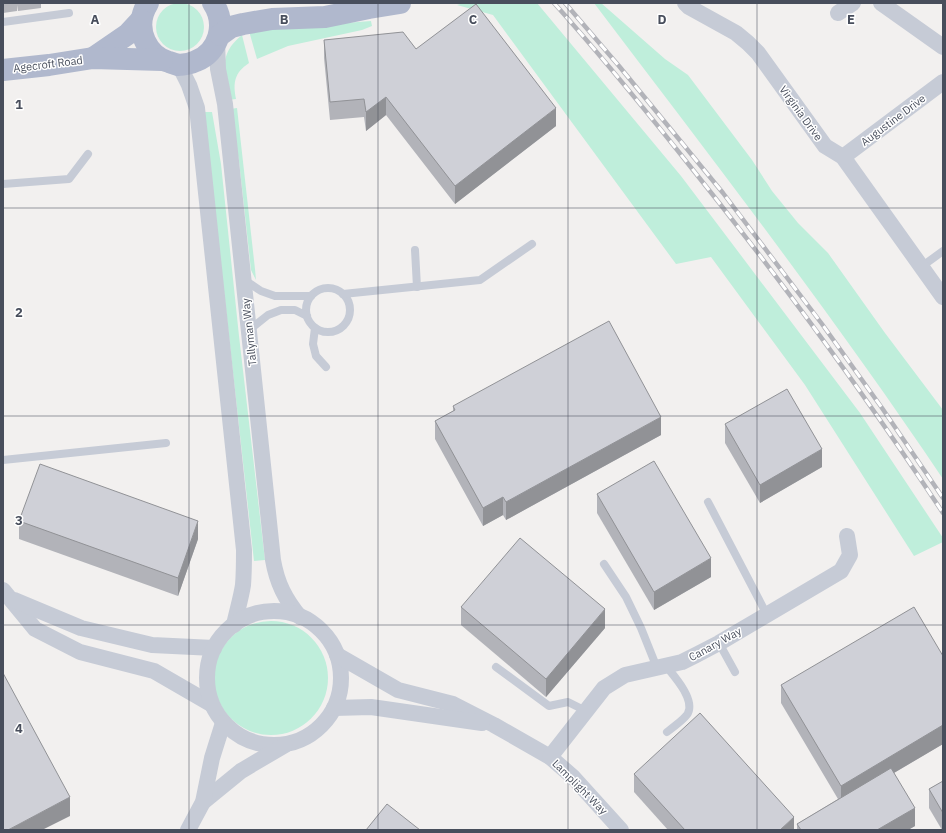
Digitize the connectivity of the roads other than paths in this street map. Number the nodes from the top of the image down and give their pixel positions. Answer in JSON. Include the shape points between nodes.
{"nodes":[{"id":1,"x":213,"y":3,"type":"edge"},
{"id":2,"x":292,"y":3,"type":"edge"},
{"id":3,"x":400,"y":3,"type":"edge"},
{"id":4,"x":685,"y":3,"type":"edge"},
{"id":5,"x":853,"y":3,"type":"edge"},
{"id":6,"x":881,"y":3,"type":"edge"},
{"id":7,"x":369,"y":8,"type":"junction"},
{"id":8,"x":144,"y":9,"type":"edge"},
{"id":9,"x":69,"y":13,"type":"dead end"},
{"id":10,"x":838,"y":13,"type":"dead end"},
{"id":11,"x":3,"y":22,"type":"edge"},
{"id":12,"x":218,"y":38,"type":"junction"},
{"id":13,"x":943,"y":47,"type":"edge"},
{"id":14,"x":93,"y":58,"type":"junction"},
{"id":15,"x":170,"y":63,"type":"junction"},
{"id":16,"x":3,"y":70,"type":"edge"},
{"id":17,"x":943,"y":82,"type":"edge"},
{"id":18,"x":88,"y":154,"type":"dead end"},
{"id":19,"x":843,"y":157,"type":"junction"},
{"id":20,"x":3,"y":184,"type":"edge"},
{"id":21,"x":532,"y":244,"type":"dead end"},
{"id":22,"x":416,"y":250,"type":"dead end"},
{"id":23,"x":943,"y":251,"type":"edge"},
{"id":24,"x":921,"y":267,"type":"junction"},
{"id":25,"x":243,"y":278,"type":"junction"},
{"id":26,"x":417,"y":287,"type":"junction"},
{"id":27,"x":343,"y":294,"type":"junction"},
{"id":28,"x":311,"y":296,"type":"junction"},
{"id":29,"x":943,"y":298,"type":"edge"},
{"id":30,"x":307,"y":316,"type":"junction"},
{"id":31,"x":315,"y":328,"type":"junction"},
{"id":32,"x":248,"y":331,"type":"junction"},
{"id":33,"x":326,"y":367,"type":"dead end"},
{"id":34,"x":166,"y":443,"type":"dead end"},
{"id":35,"x":3,"y":460,"type":"edge"},
{"id":36,"x":708,"y":502,"type":"dead end"},
{"id":37,"x":847,"y":536,"type":"dead end"},
{"id":38,"x":604,"y":564,"type":"dead end"},
{"id":39,"x":7,"y":595,"type":"edge"},
{"id":40,"x":767,"y":614,"type":"junction"},
{"id":41,"x":300,"y":617,"type":"junction"},
{"id":42,"x":234,"y":625,"type":"junction"},
{"id":43,"x":719,"y":643,"type":"junction"},
{"id":44,"x":214,"y":648,"type":"junction"},
{"id":45,"x":337,"y":655,"type":"junction"},
{"id":46,"x":496,"y":667,"type":"dead end"},
{"id":47,"x":662,"y":667,"type":"junction"},
{"id":48,"x":735,"y":672,"type":"dead end"},
{"id":49,"x":211,"y":704,"type":"junction"},
{"id":50,"x":334,"y":708,"type":"junction"},
{"id":51,"x":586,"y":711,"type":"junction"},
{"id":52,"x":223,"y":723,"type":"junction"},
{"id":53,"x":494,"y":725,"type":"junction"},
{"id":54,"x":667,"y":732,"type":"dead end"},
{"id":55,"x":285,"y":745,"type":"junction"},
{"id":56,"x":550,"y":757,"type":"junction"},
{"id":57,"x":203,"y":802,"type":"junction"},
{"id":58,"x":188,"y":830,"type":"edge"},
{"id":59,"x":622,"y":830,"type":"edge"}],
"edges":[{"from":1,"to":12,"type":"main road","via":[[220,22]]},
{"from":2,"to":7,"type":"main road"},
{"from":3,"to":7,"type":"main road"},
{"from":4,"to":19,"type":"street","name":"Virginia Drive","via":[[736,33],[748,43],[758,53],[824,146]]},
{"from":5,"to":10,"type":"street"},
{"from":6,"to":13,"type":"street"},
{"from":7,"to":12,"type":"main road","via":[[324,17],[272,19],[243,24],[231,27]]},
{"from":8,"to":14,"type":"main road","name":"Agecroft Road","via":[[128,34]]},
{"from":8,"to":15,"type":"main road","via":[[141,30],[148,48],[154,55]]},
{"from":9,"to":11,"type":"lane"},
{"from":12,"to":15,"type":"main road","name":"Agecroft Road","via":[[211,51],[202,59],[190,64]]},
{"from":12,"to":25,"type":"street","name":"Tallyman Way","via":[[218,69],[225,104]]},
{"from":14,"to":15,"type":"main road","name":"Agecroft Road"},
{"from":14,"to":16,"type":"main road","name":"Agecroft Road"},
{"from":15,"to":42,"type":"street","via":[[189,85],[197,108],[244,550],[243,584]]},
{"from":17,"to":19,"type":"street","name":"Augustine Drive"},
{"from":18,"to":20,"type":"lane","via":[[69,179]]},
{"from":19,"to":24,"type":"street","name":"Virginia Drive"},
{"from":21,"to":26,"type":"lane","via":[[480,280]]},
{"from":22,"to":26,"type":"lane"},
{"from":23,"to":24,"type":"lane"},
{"from":24,"to":29,"type":"street","name":"Virginia Drive"},
{"from":25,"to":28,"type":"lane","via":[[261,291],[275,296]]},
{"from":25,"to":32,"type":"street","name":"Tallyman Way"},
{"from":26,"to":27,"type":"lane"},
{"from":27,"to":28,"type":"lane","via":[[337,290],[323,288]]},
{"from":27,"to":31,"type":"lane","via":[[350,306],[347,321],[329,332]]},
{"from":28,"to":30,"type":"lane","via":[[307,302]]},
{"from":30,"to":31,"type":"lane"},
{"from":30,"to":32,"type":"lane","via":[[295,310],[281,310],[268,315]]},
{"from":31,"to":33,"type":"lane","via":[[313,344],[316,356]]},
{"from":32,"to":41,"type":"street","name":"Tallyman Way","via":[[275,570],[287,600]]},
{"from":34,"to":35,"type":"lane"},
{"from":36,"to":40,"type":"lane"},
{"from":37,"to":40,"type":"street","name":"Canary Way","via":[[850,555],[841,572]]},
{"from":38,"to":47,"type":"lane","via":[[626,596]]},
{"from":39,"to":44,"type":"street","via":[[81,628],[152,645]]},
{"from":39,"to":49,"type":"street","via":[[36,629],[80,652],[154,671]]},
{"from":40,"to":43,"type":"street","name":"Canary Way"},
{"from":41,"to":42,"type":"street","via":[[284,612],[266,612],[249,616]]},
{"from":41,"to":45,"type":"street","via":[[316,626],[328,639]]},
{"from":42,"to":44,"type":"street"},
{"from":43,"to":47,"type":"street","name":"Canary Way","via":[[682,662]]},
{"from":43,"to":48,"type":"lane"},
{"from":44,"to":49,"type":"street","via":[[208,666],[207,685]]},
{"from":45,"to":50,"type":"street","via":[[341,672],[340,691]]},
{"from":45,"to":53,"type":"street","name":"Lamplight Way","via":[[398,690],[453,704]]},
{"from":46,"to":51,"type":"lane","via":[[549,706],[568,702]]},
{"from":47,"to":51,"type":"street","name":"Canary Way","via":[[625,675],[604,688]]},
{"from":47,"to":54,"type":"lane","via":[[686,692],[689,706],[688,713]]},
{"from":49,"to":52,"type":"street"},
{"from":50,"to":53,"type":"street","via":[[371,708]]},
{"from":50,"to":55,"type":"street","via":[[322,725],[305,738]]},
{"from":51,"to":56,"type":"street","name":"Canary Way"},
{"from":52,"to":55,"type":"street","via":[[241,737],[262,744]]},
{"from":52,"to":57,"type":"street","via":[[212,758]]},
{"from":53,"to":56,"type":"street","name":"Lamplight Way"},
{"from":55,"to":57,"type":"street","via":[[241,771]]},
{"from":56,"to":59,"type":"street","name":"Lamplight Way","via":[[574,777]]},
{"from":57,"to":58,"type":"street"}]}
